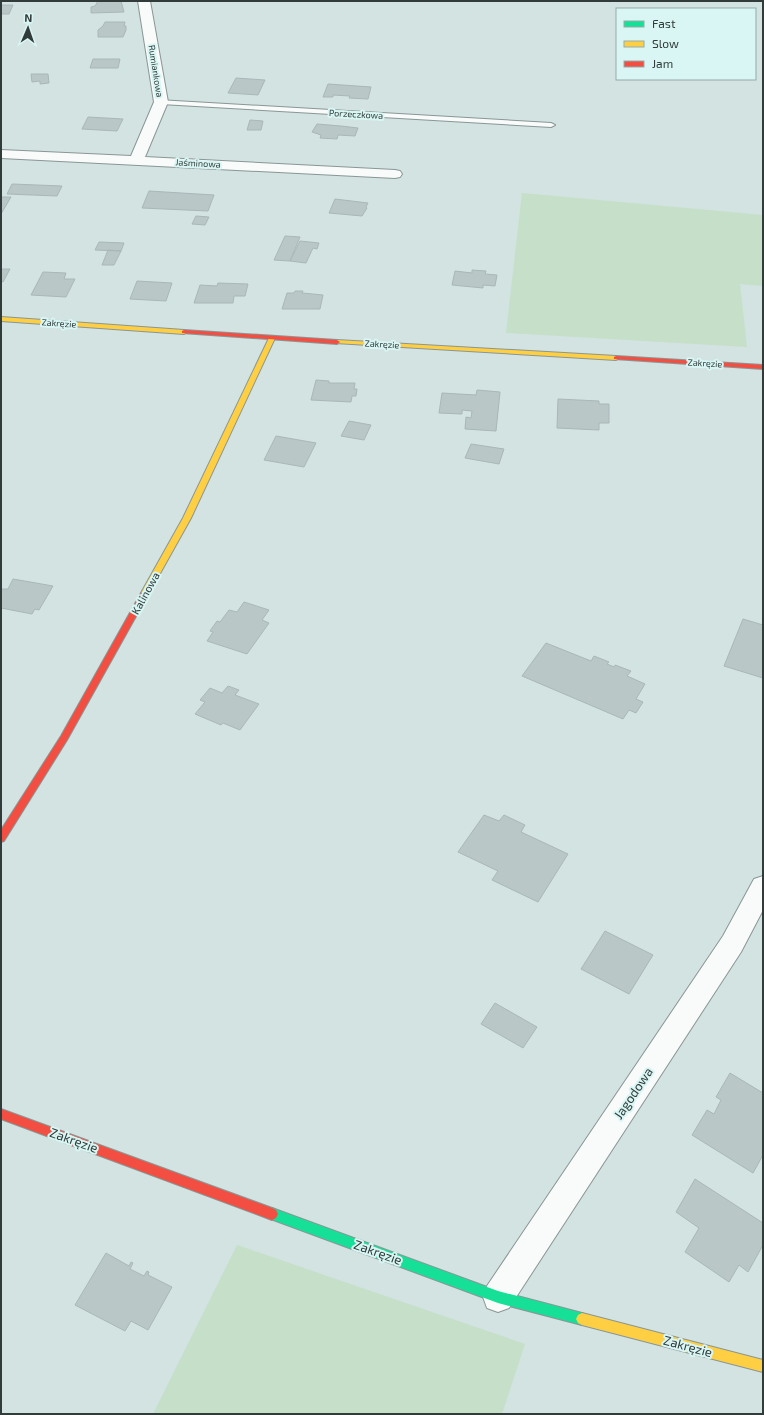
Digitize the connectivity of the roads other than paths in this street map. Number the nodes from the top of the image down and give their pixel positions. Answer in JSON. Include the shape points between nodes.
{"nodes":[{"id":1,"x":144,"y":1,"type":"edge"},
{"id":2,"x":161,"y":102,"type":"junction"},
{"id":3,"x":551,"y":126,"type":"dead end"},
{"id":4,"x":1,"y":154,"type":"edge"},
{"id":5,"x":137,"y":160,"type":"junction"},
{"id":6,"x":395,"y":174,"type":"dead end"},
{"id":7,"x":1,"y":319,"type":"edge"},
{"id":8,"x":272,"y":338,"type":"junction"},
{"id":9,"x":763,"y":367,"type":"edge"},
{"id":10,"x":1,"y":838,"type":"edge"},
{"id":11,"x":763,"y":886,"type":"edge"},
{"id":12,"x":1,"y":1114,"type":"edge"},
{"id":13,"x":498,"y":1296,"type":"junction"},
{"id":14,"x":763,"y":1366,"type":"edge"}],
"edges":[{"from":1,"to":2,"type":"street","name":"Rumiankowa"},
{"from":2,"to":3,"type":"lane","name":"Porzeczkowa"},
{"from":2,"to":5,"type":"street","name":"Rumiankowa"},
{"from":4,"to":5,"type":"street","name":"Jaśminowa"},
{"from":5,"to":6,"type":"street","name":"Jaśminowa"},
{"from":7,"to":8,"type":"street","name":"Zakręzie"},
{"from":8,"to":9,"type":"street","name":"Zakręzie"},
{"from":8,"to":10,"type":"street","name":"Kalinowa","via":[[187,518],[64,738]]},
{"from":11,"to":13,"type":"street","name":"Jagodowa","via":[[732,944]]},
{"from":12,"to":13,"type":"street","name":"Zakręzie"},
{"from":13,"to":14,"type":"street","name":"Zakręzie"}]}
